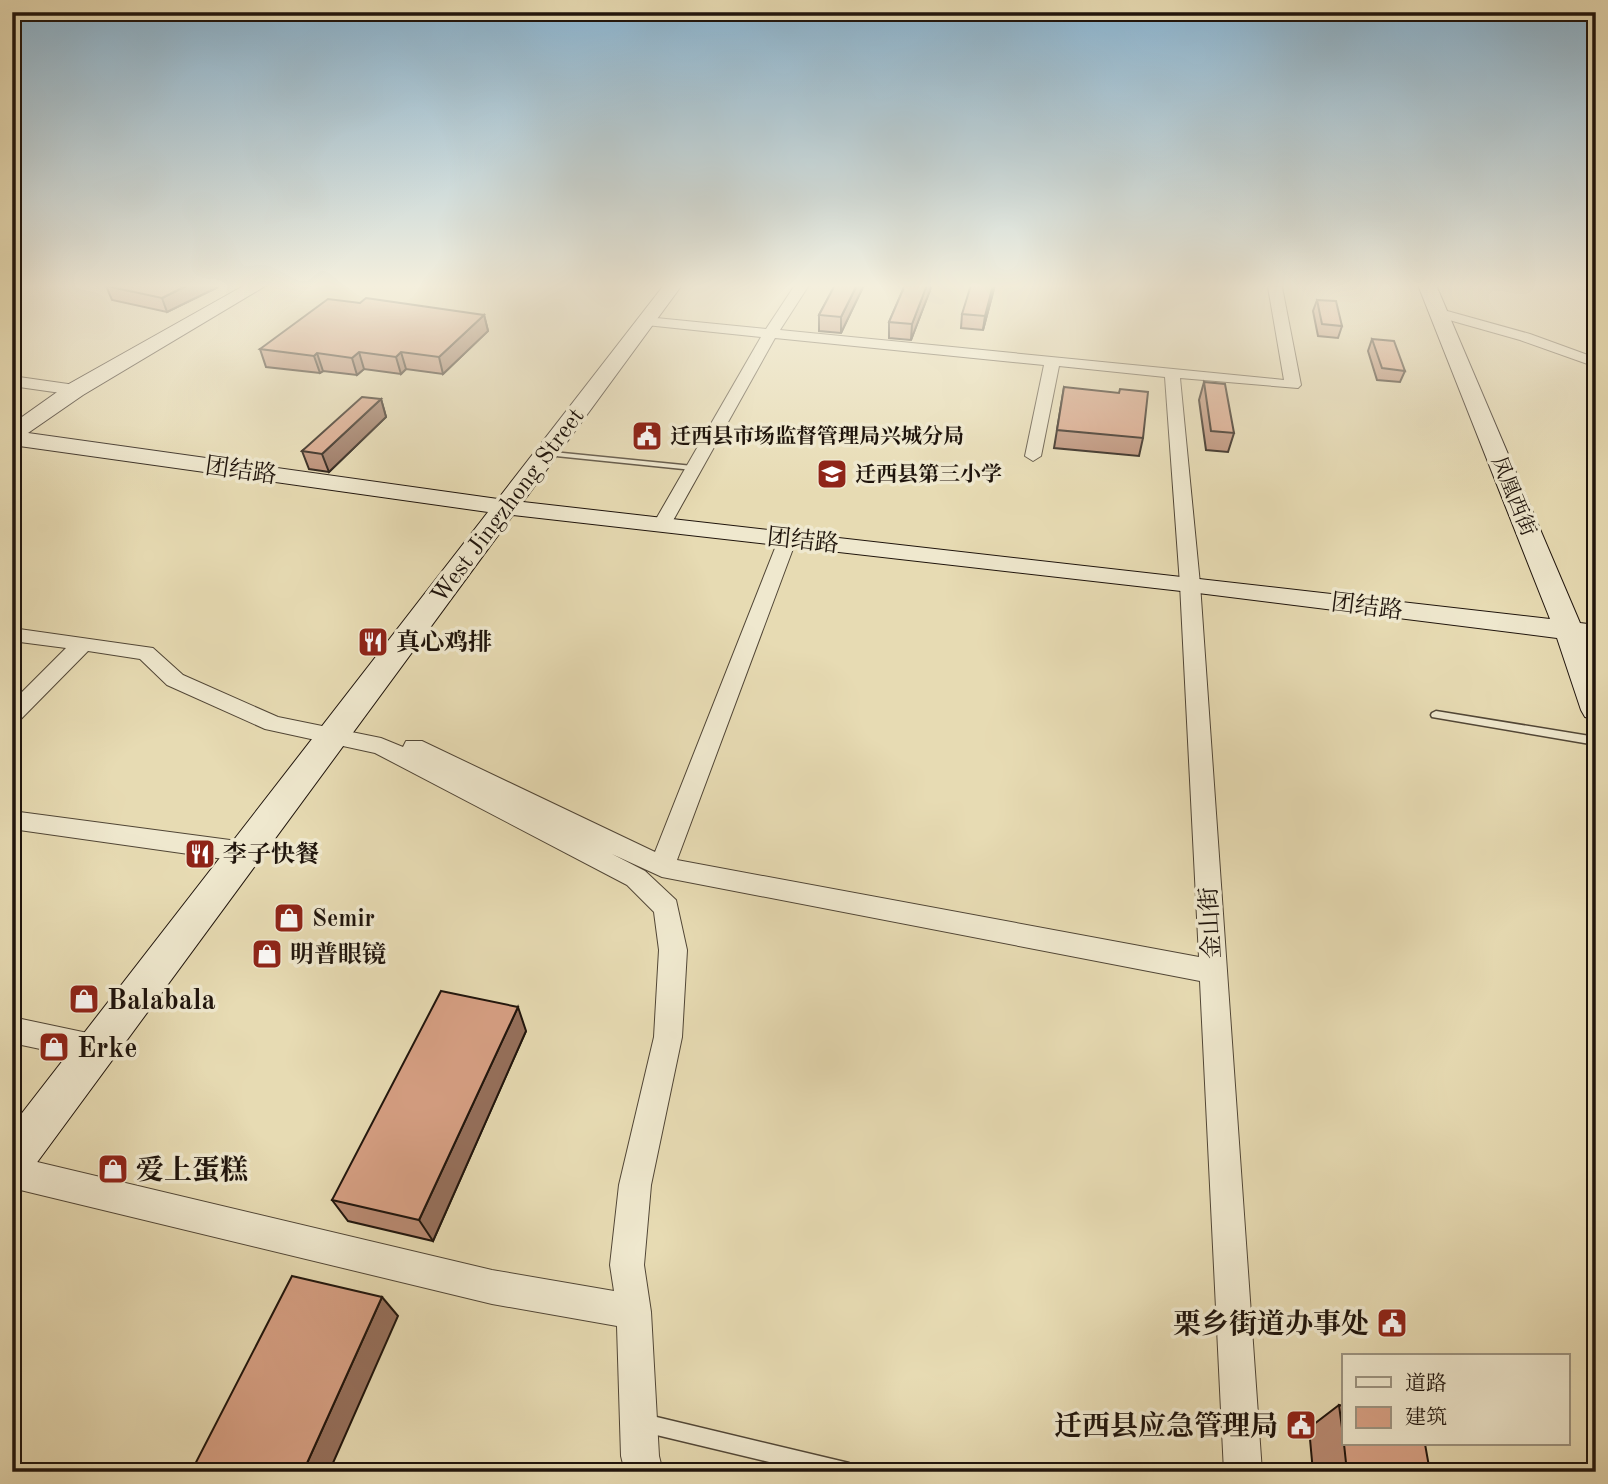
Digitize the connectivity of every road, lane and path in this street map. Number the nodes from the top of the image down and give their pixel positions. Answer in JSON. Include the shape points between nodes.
{"nodes":[{"id":1,"x":137,"y":354,"type":"edge"},
{"id":2,"x":621,"y":354,"type":"edge"},
{"id":3,"x":758,"y":354,"type":"edge"},
{"id":4,"x":967,"y":354,"type":"edge"},
{"id":5,"x":1287,"y":354,"type":"edge"},
{"id":6,"x":1457,"y":354,"type":"edge"},
{"id":7,"x":1572,"y":354,"type":"edge"},
{"id":8,"x":1052,"y":363,"type":"junction"},
{"id":9,"x":1596,"y":363,"type":"edge"},
{"id":10,"x":1172,"y":375,"type":"junction"},
{"id":11,"x":12,"y":380,"type":"edge"},
{"id":12,"x":75,"y":390,"type":"junction"},
{"id":13,"x":12,"y":436,"type":"edge"},
{"id":14,"x":547,"y":453,"type":"junction"},
{"id":15,"x":1033,"y":456,"type":"dead end"},
{"id":16,"x":693,"y":468,"type":"junction"},
{"id":17,"x":505,"y":507,"type":"junction"},
{"id":18,"x":661,"y":526,"type":"junction"},
{"id":19,"x":788,"y":538,"type":"junction"},
{"id":20,"x":1190,"y":584,"type":"junction"},
{"id":21,"x":1569,"y":631,"type":"junction"},
{"id":22,"x":1596,"y":634,"type":"edge"},
{"id":23,"x":12,"y":635,"type":"edge"},
{"id":24,"x":83,"y":644,"type":"junction"},
{"id":25,"x":1596,"y":710,"type":"edge"},
{"id":26,"x":12,"y":715,"type":"edge"},
{"id":27,"x":1436,"y":715,"type":"dead end"},
{"id":28,"x":333,"y":736,"type":"junction"},
{"id":29,"x":1596,"y":741,"type":"edge"},
{"id":30,"x":381,"y":746,"type":"junction"},
{"id":31,"x":12,"y":820,"type":"edge"},
{"id":32,"x":245,"y":852,"type":"junction"},
{"id":33,"x":662,"y":867,"type":"junction"},
{"id":34,"x":1213,"y":972,"type":"junction"},
{"id":35,"x":12,"y":1030,"type":"edge"},
{"id":36,"x":97,"y":1048,"type":"junction"},
{"id":37,"x":12,"y":1161,"type":"edge"},
{"id":38,"x":12,"y":1172,"type":"edge"},
{"id":39,"x":634,"y":1312,"type":"junction"},
{"id":40,"x":639,"y":1422,"type":"junction"},
{"id":41,"x":644,"y":1472,"type":"edge"},
{"id":42,"x":849,"y":1472,"type":"edge"},
{"id":43,"x":1243,"y":1472,"type":"edge"}],
"edges":[{"from":1,"to":12,"type":"street"},
{"from":2,"to":14,"type":"street","name":"West Jingzhong Street"},
{"from":3,"to":16,"type":"street"},
{"from":4,"to":8,"type":"street"},
{"from":5,"to":10,"type":"street","via":[[1293,385]]},
{"from":6,"to":21,"type":"street","name":"凤凰西街"},
{"from":7,"to":9,"type":"street"},
{"from":8,"to":10,"type":"street"},
{"from":8,"to":15,"type":"street"},
{"from":10,"to":20,"type":"street","name":"金山街"},
{"from":11,"to":12,"type":"street"},
{"from":12,"to":13,"type":"street"},
{"from":13,"to":17,"type":"street","name":"团结路"},
{"from":14,"to":16,"type":"lane"},
{"from":14,"to":17,"type":"street","name":"West Jingzhong Street"},
{"from":16,"to":18,"type":"street"},
{"from":17,"to":18,"type":"street","name":"团结路"},
{"from":17,"to":28,"type":"street","name":"West Jingzhong Street"},
{"from":18,"to":19,"type":"street","name":"团结路"},
{"from":19,"to":20,"type":"street","name":"团结路"},
{"from":19,"to":33,"type":"street"},
{"from":20,"to":21,"type":"street","name":"团结路"},
{"from":20,"to":34,"type":"street","name":"金山街"},
{"from":21,"to":22,"type":"street","name":"团结路"},
{"from":21,"to":25,"type":"street","name":"凤凰西街"},
{"from":23,"to":24,"type":"street"},
{"from":24,"to":26,"type":"street"},
{"from":24,"to":28,"type":"street","via":[[146,653],[175,680],[273,724]]},
{"from":27,"to":29,"type":"lane"},
{"from":28,"to":30,"type":"street"},
{"from":28,"to":32,"type":"street","name":"West Jingzhong Street"},
{"from":30,"to":33,"type":"street","via":[[405,742]]},
{"from":30,"to":39,"type":"street","via":[[636,878],[667,908],[673,950],[668,1037],[635,1185],[627,1265]]},
{"from":31,"to":32,"type":"street"},
{"from":32,"to":36,"type":"street","name":"West Jingzhong Street"},
{"from":33,"to":34,"type":"street"},
{"from":34,"to":43,"type":"street","name":"金山街"},
{"from":35,"to":36,"type":"street"},
{"from":36,"to":37,"type":"street","name":"West Jingzhong Street"},
{"from":38,"to":39,"type":"street","via":[[492,1287]]},
{"from":39,"to":40,"type":"street"},
{"from":40,"to":41,"type":"street"},
{"from":40,"to":42,"type":"lane"}]}
